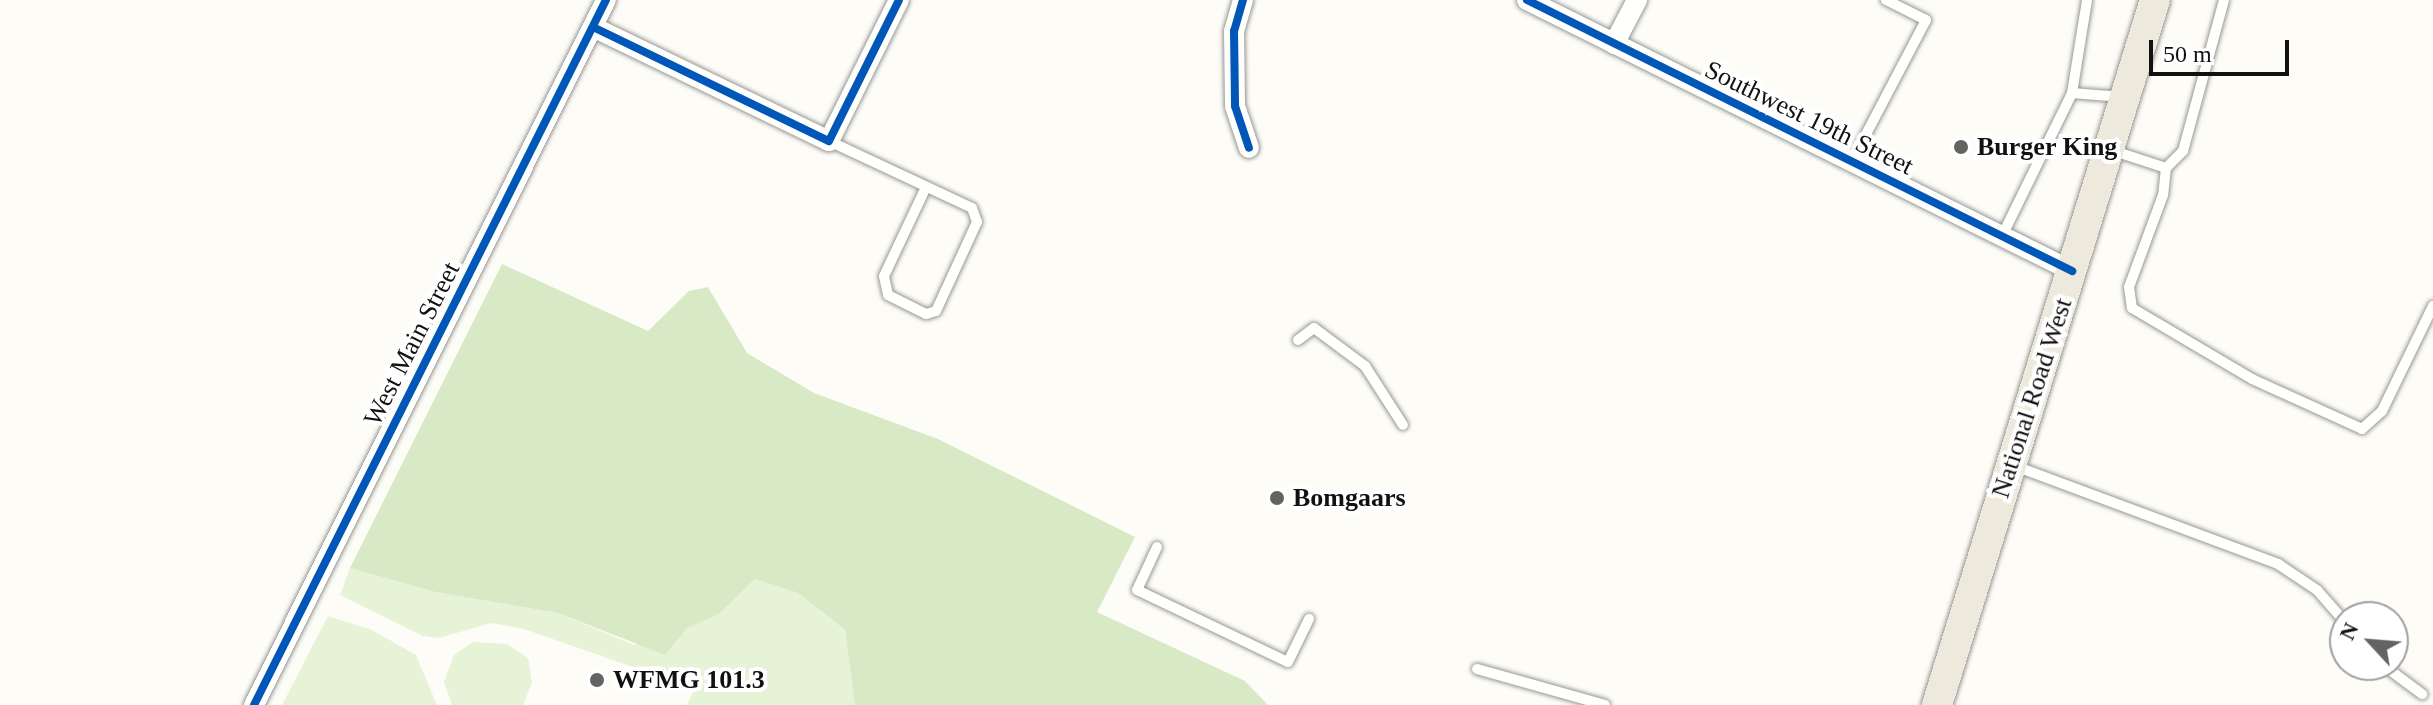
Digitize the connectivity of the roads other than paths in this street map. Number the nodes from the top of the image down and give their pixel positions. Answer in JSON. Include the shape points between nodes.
{"nodes":[{"id":1,"x":606,"y":0,"type":"edge"},
{"id":2,"x":899,"y":0,"type":"edge"},
{"id":3,"x":1243,"y":0,"type":"edge"},
{"id":4,"x":1527,"y":0,"type":"edge"},
{"id":5,"x":1637,"y":0,"type":"edge"},
{"id":6,"x":1886,"y":0,"type":"edge"},
{"id":7,"x":2087,"y":0,"type":"edge"},
{"id":8,"x":2155,"y":0,"type":"edge"},
{"id":9,"x":2224,"y":0,"type":"edge"},
{"id":10,"x":593,"y":27,"type":"junction"},
{"id":11,"x":1614,"y":44,"type":"junction"},
{"id":12,"x":2072,"y":93,"type":"junction"},
{"id":13,"x":2125,"y":97,"type":"junction"},
{"id":14,"x":829,"y":141,"type":"junction"},
{"id":15,"x":1249,"y":148,"type":"dead end"},
{"id":16,"x":2110,"y":149,"type":"junction"},
{"id":17,"x":1852,"y":161,"type":"junction"},
{"id":18,"x":2166,"y":168,"type":"junction"},
{"id":19,"x":926,"y":187,"type":"junction"},
{"id":20,"x":2002,"y":236,"type":"junction"},
{"id":21,"x":2072,"y":271,"type":"junction"},
{"id":22,"x":2433,"y":306,"type":"edge"},
{"id":23,"x":1298,"y":340,"type":"dead end"},
{"id":24,"x":1403,"y":425,"type":"dead end"},
{"id":25,"x":2011,"y":464,"type":"junction"},
{"id":26,"x":1157,"y":547,"type":"dead end"},
{"id":27,"x":2329,"y":604,"type":"edge"},
{"id":28,"x":1309,"y":619,"type":"dead end"},
{"id":29,"x":1477,"y":669,"type":"dead end"},
{"id":30,"x":2405,"y":681,"type":"edge"},
{"id":31,"x":2422,"y":694,"type":"dead end"},
{"id":32,"x":254,"y":705,"type":"edge"},
{"id":33,"x":1605,"y":705,"type":"edge"},
{"id":34,"x":1937,"y":705,"type":"edge"}],
"edges":[{"from":1,"to":10,"type":"street","name":"West Main Street"},
{"from":2,"to":14,"type":"street"},
{"from":3,"to":15,"type":"street","via":[[1234,31],[1235,106]]},
{"from":4,"to":11,"type":"street","name":"Southwest 19th Street"},
{"from":5,"to":11,"type":"street"},
{"from":6,"to":17,"type":"lane","via":[[1926,20]]},
{"from":7,"to":12,"type":"lane"},
{"from":8,"to":13,"type":"main road","name":"National Road West"},
{"from":9,"to":18,"type":"lane","via":[[2183,151]]},
{"from":10,"to":14,"type":"street"},
{"from":10,"to":32,"type":"street","name":"West Main Street"},
{"from":11,"to":17,"type":"street","name":"Southwest 19th Street"},
{"from":12,"to":13,"type":"lane"},
{"from":12,"to":20,"type":"lane"},
{"from":13,"to":16,"type":"main road","name":"National Road West"},
{"from":14,"to":19,"type":"lane"},
{"from":16,"to":18,"type":"lane"},
{"from":16,"to":21,"type":"main road","name":"National Road West"},
{"from":17,"to":20,"type":"street","name":"Southwest 19th Street"},
{"from":18,"to":22,"type":"lane","via":[[2163,195],[2129,287],[2132,308],[2252,379],[2362,429],[2382,411]]},
{"from":19,"to":19,"type":"lane","via":[[972,208],[977,222],[936,311],[926,314],[888,295],[884,276]]},
{"from":20,"to":21,"type":"street","name":"Southwest 19th Street"},
{"from":21,"to":25,"type":"main road","name":"National Road West"},
{"from":23,"to":24,"type":"lane","via":[[1314,328],[1365,366]]},
{"from":25,"to":27,"type":"lane","via":[[2278,564]]},
{"from":25,"to":34,"type":"main road","name":"National Road West"},
{"from":26,"to":28,"type":"lane","via":[[1137,590],[1164,604],[1288,662]]},
{"from":29,"to":33,"type":"lane"},
{"from":30,"to":31,"type":"lane"}]}
